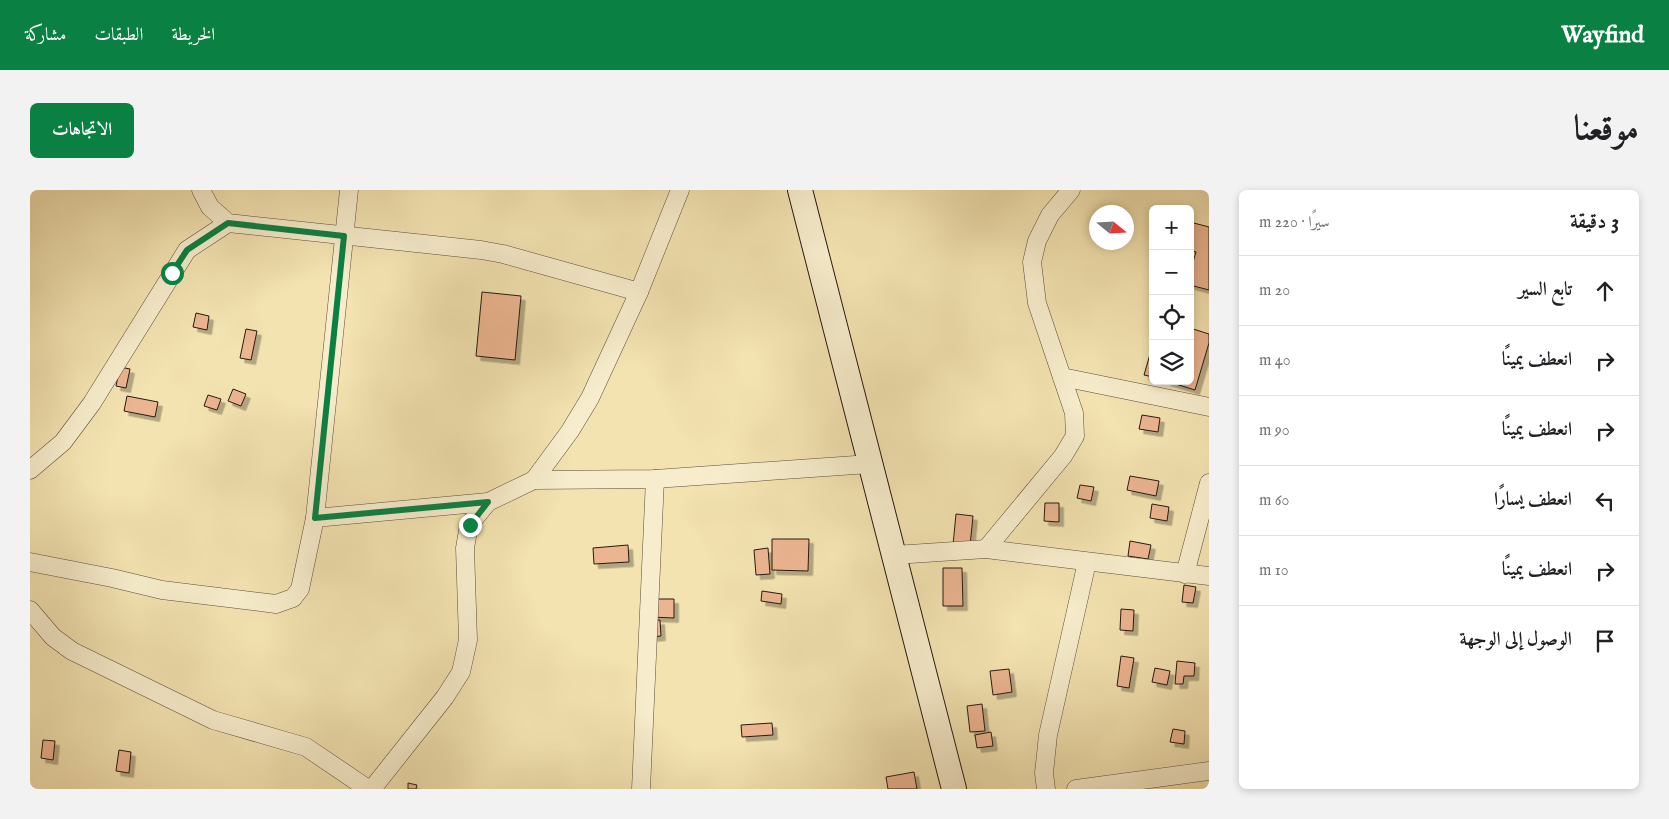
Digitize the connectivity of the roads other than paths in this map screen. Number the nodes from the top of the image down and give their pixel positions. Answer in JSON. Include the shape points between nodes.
{"nodes":[{"id":1,"x":200,"y":190,"type":"edge"},
{"id":2,"x":348,"y":190,"type":"edge"},
{"id":3,"x":680,"y":190,"type":"edge"},
{"id":4,"x":1071,"y":190,"type":"edge"},
{"id":5,"x":804,"y":195,"type":"edge"},
{"id":6,"x":228,"y":223,"type":"junction"},
{"id":7,"x":344,"y":236,"type":"junction"},
{"id":8,"x":639,"y":292,"type":"junction"},
{"id":9,"x":1062,"y":377,"type":"junction"},
{"id":10,"x":1209,"y":407,"type":"edge"},
{"id":11,"x":870,"y":464,"type":"junction"},
{"id":12,"x":30,"y":470,"type":"edge"},
{"id":13,"x":655,"y":479,"type":"junction"},
{"id":14,"x":534,"y":480,"type":"junction"},
{"id":15,"x":1209,"y":483,"type":"edge"},
{"id":16,"x":488,"y":502,"type":"junction"},
{"id":17,"x":315,"y":518,"type":"junction"},
{"id":18,"x":986,"y":549,"type":"junction"},
{"id":19,"x":894,"y":555,"type":"junction"},
{"id":20,"x":30,"y":562,"type":"edge"},
{"id":21,"x":1087,"y":562,"type":"junction"},
{"id":22,"x":1185,"y":574,"type":"junction"},
{"id":23,"x":1209,"y":576,"type":"edge"},
{"id":24,"x":30,"y":610,"type":"edge"},
{"id":25,"x":1209,"y":771,"type":"edge"},
{"id":26,"x":368,"y":789,"type":"edge"},
{"id":27,"x":372,"y":789,"type":"edge"},
{"id":28,"x":641,"y":789,"type":"edge"},
{"id":29,"x":954,"y":789,"type":"edge"},
{"id":30,"x":1046,"y":789,"type":"edge"},
{"id":31,"x":1076,"y":789,"type":"edge"}],
"edges":[{"from":1,"to":6,"type":"street","via":[[210,207]]},
{"from":2,"to":7,"type":"street"},
{"from":3,"to":8,"type":"street"},
{"from":4,"to":9,"type":"street","via":[[1050,215],[1037,240],[1032,262],[1037,303]]},
{"from":5,"to":11,"type":"street"},
{"from":6,"to":7,"type":"street"},
{"from":6,"to":12,"type":"street","via":[[187,250],[92,403],[62,442]]},
{"from":7,"to":8,"type":"street","via":[[488,252]]},
{"from":7,"to":17,"type":"street"},
{"from":8,"to":14,"type":"street","via":[[590,398]]},
{"from":9,"to":10,"type":"street"},
{"from":9,"to":18,"type":"street","via":[[1074,413],[1074,436],[1063,456]]},
{"from":11,"to":13,"type":"street"},
{"from":11,"to":19,"type":"street"},
{"from":13,"to":14,"type":"street"},
{"from":13,"to":28,"type":"street"},
{"from":14,"to":16,"type":"street"},
{"from":15,"to":22,"type":"street"},
{"from":16,"to":17,"type":"street"},
{"from":16,"to":27,"type":"street","via":[[470,525],[464,548],[468,640],[461,672]]},
{"from":17,"to":20,"type":"street","via":[[300,589],[293,598],[276,604],[162,590]]},
{"from":18,"to":19,"type":"street"},
{"from":18,"to":21,"type":"street"},
{"from":19,"to":29,"type":"street"},
{"from":21,"to":22,"type":"street"},
{"from":21,"to":30,"type":"street","via":[[1048,735],[1044,773]]},
{"from":22,"to":23,"type":"street"},
{"from":24,"to":26,"type":"street","via":[[53,637],[72,651],[213,720],[306,747]]},
{"from":25,"to":31,"type":"street"}]}
